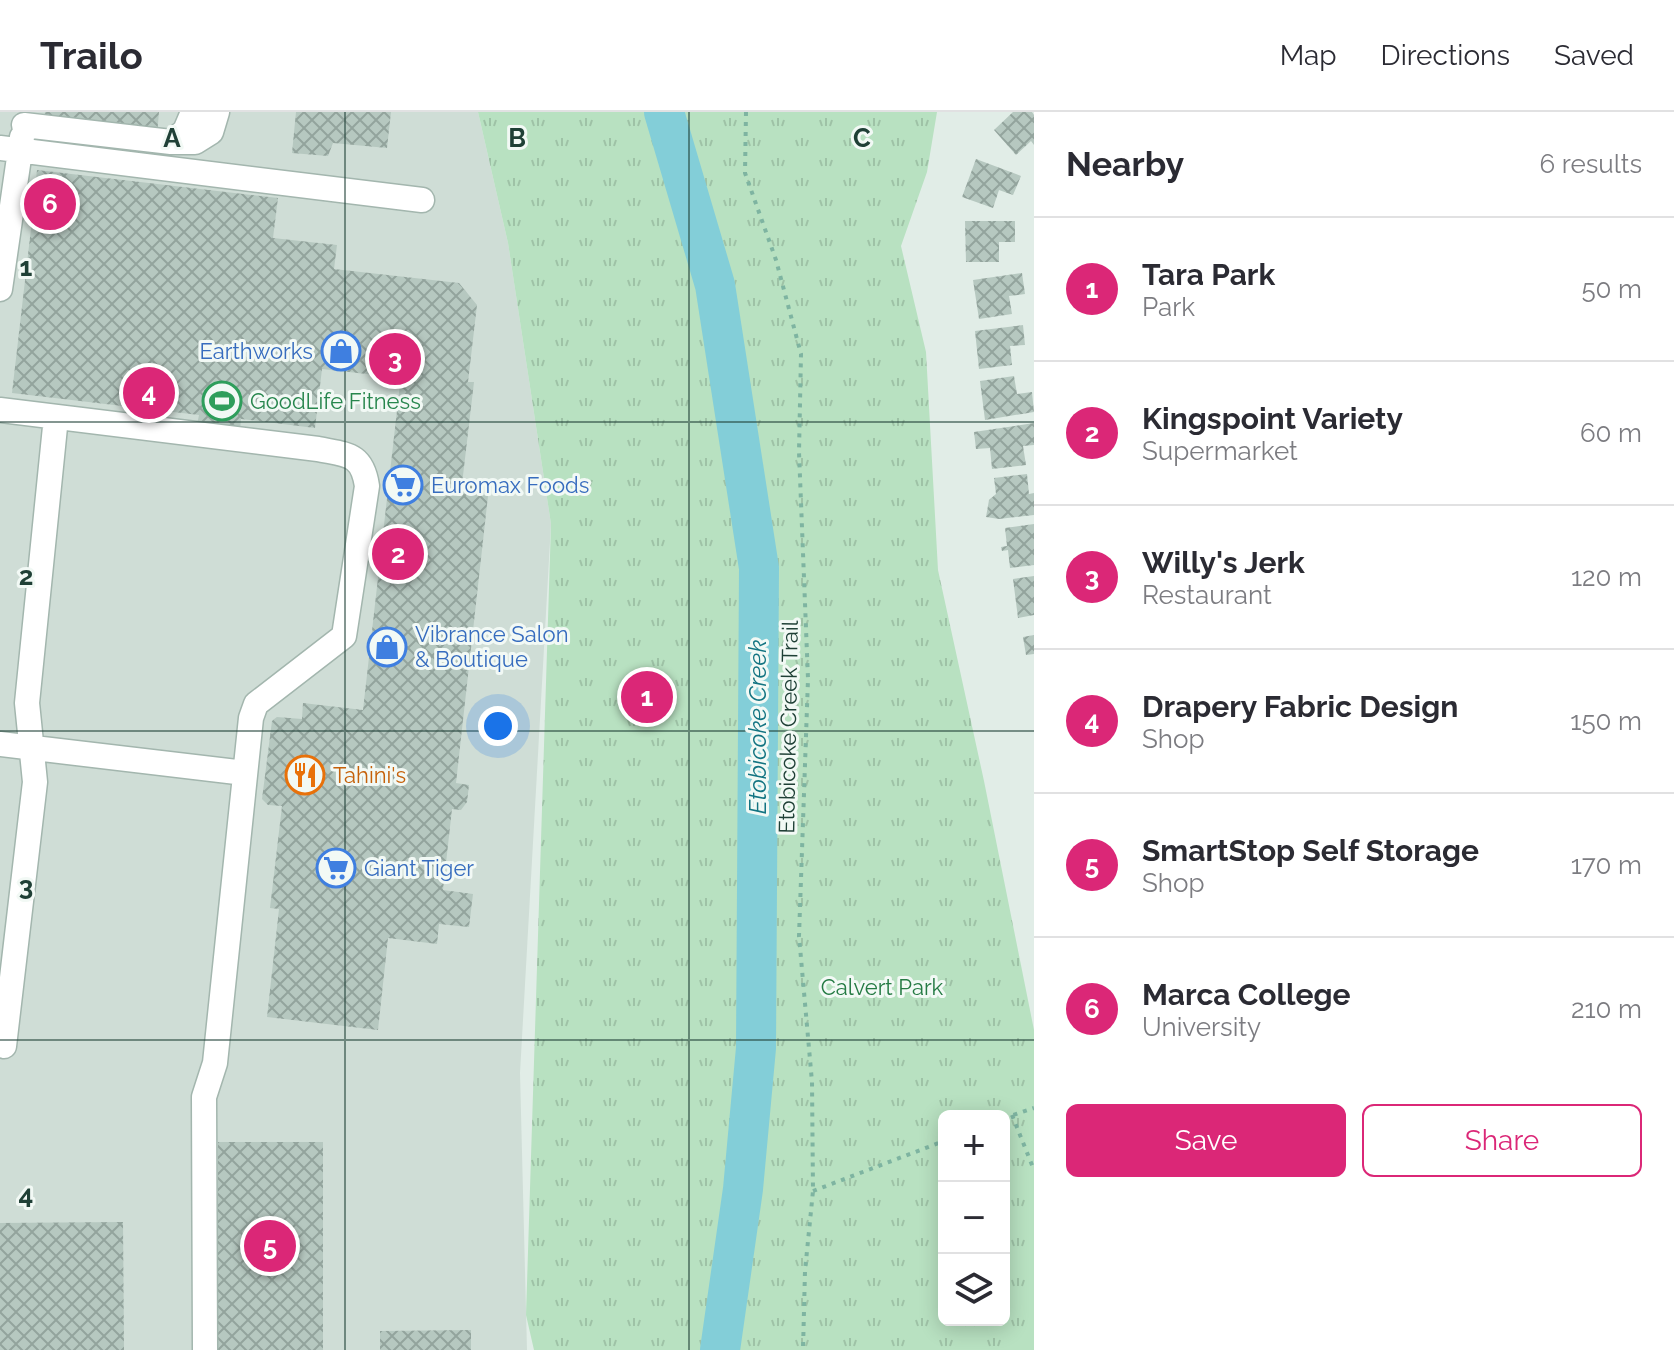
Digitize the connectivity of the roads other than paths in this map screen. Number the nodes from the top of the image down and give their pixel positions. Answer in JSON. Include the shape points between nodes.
{"nodes":[{"id":1,"x":193,"y":112,"type":"edge"},
{"id":2,"x":217,"y":112,"type":"edge"},
{"id":3,"x":24,"y":118,"type":"edge"},
{"id":4,"x":171,"y":142,"type":"junction"},
{"id":5,"x":10,"y":150,"type":"edge"},
{"id":6,"x":422,"y":200,"type":"dead end"},
{"id":7,"x":0,"y":289,"type":"edge"},
{"id":8,"x":0,"y":410,"type":"edge"},
{"id":9,"x":56,"y":417,"type":"junction"},
{"id":10,"x":0,"y":744,"type":"edge"},
{"id":11,"x":32,"y":747,"type":"junction"},
{"id":12,"x":245,"y":773,"type":"junction"},
{"id":13,"x":4,"y":1046,"type":"dead end"},
{"id":14,"x":205,"y":1350,"type":"edge"}],
"edges":[{"from":1,"to":4,"type":"lane","via":[[185,131]]},
{"from":2,"to":4,"type":"lane","via":[[211,132],[195,142]]},
{"from":3,"to":4,"type":"lane"},
{"from":3,"to":5,"type":"lane"},
{"from":5,"to":6,"type":"lane"},
{"from":5,"to":7,"type":"lane"},
{"from":8,"to":9,"type":"lane"},
{"from":9,"to":11,"type":"lane","via":[[27,703]]},
{"from":9,"to":12,"type":"lane","via":[[318,449],[352,456],[364,470],[367,486],[344,636],[256,704]]},
{"from":10,"to":11,"type":"lane"},
{"from":11,"to":12,"type":"lane"},
{"from":11,"to":13,"type":"lane","via":[[35,782]]},
{"from":12,"to":14,"type":"lane","via":[[215,1063],[204,1097]]}]}
